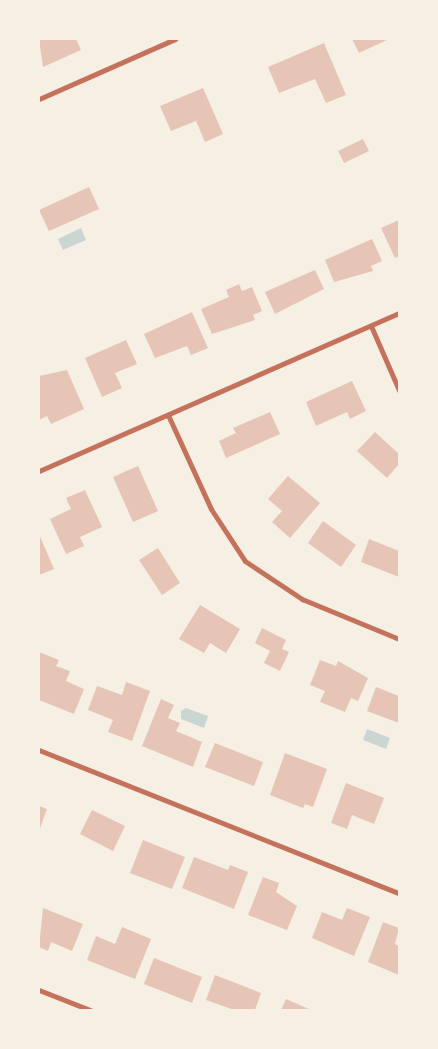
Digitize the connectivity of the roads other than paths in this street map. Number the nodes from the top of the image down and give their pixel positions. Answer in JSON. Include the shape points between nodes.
{"nodes":[{"id":1,"x":175,"y":39,"type":"edge"},
{"id":2,"x":39,"y":99,"type":"edge"},
{"id":3,"x":399,"y":313,"type":"edge"},
{"id":4,"x":371,"y":326,"type":"junction"},
{"id":5,"x":399,"y":390,"type":"edge"},
{"id":6,"x":168,"y":415,"type":"junction"},
{"id":7,"x":39,"y":471,"type":"edge"},
{"id":8,"x":399,"y":639,"type":"edge"},
{"id":9,"x":39,"y":750,"type":"edge"},
{"id":10,"x":399,"y":893,"type":"edge"},
{"id":11,"x":39,"y":990,"type":"edge"},
{"id":12,"x":90,"y":1010,"type":"edge"}],
"edges":[{"from":1,"to":2,"type":"street"},
{"from":3,"to":4,"type":"street"},
{"from":4,"to":5,"type":"street"},
{"from":4,"to":6,"type":"street"},
{"from":6,"to":7,"type":"street"},
{"from":6,"to":8,"type":"street","via":[[211,509],[245,561],[302,599]]},
{"from":9,"to":10,"type":"street"},
{"from":11,"to":12,"type":"street"}]}
